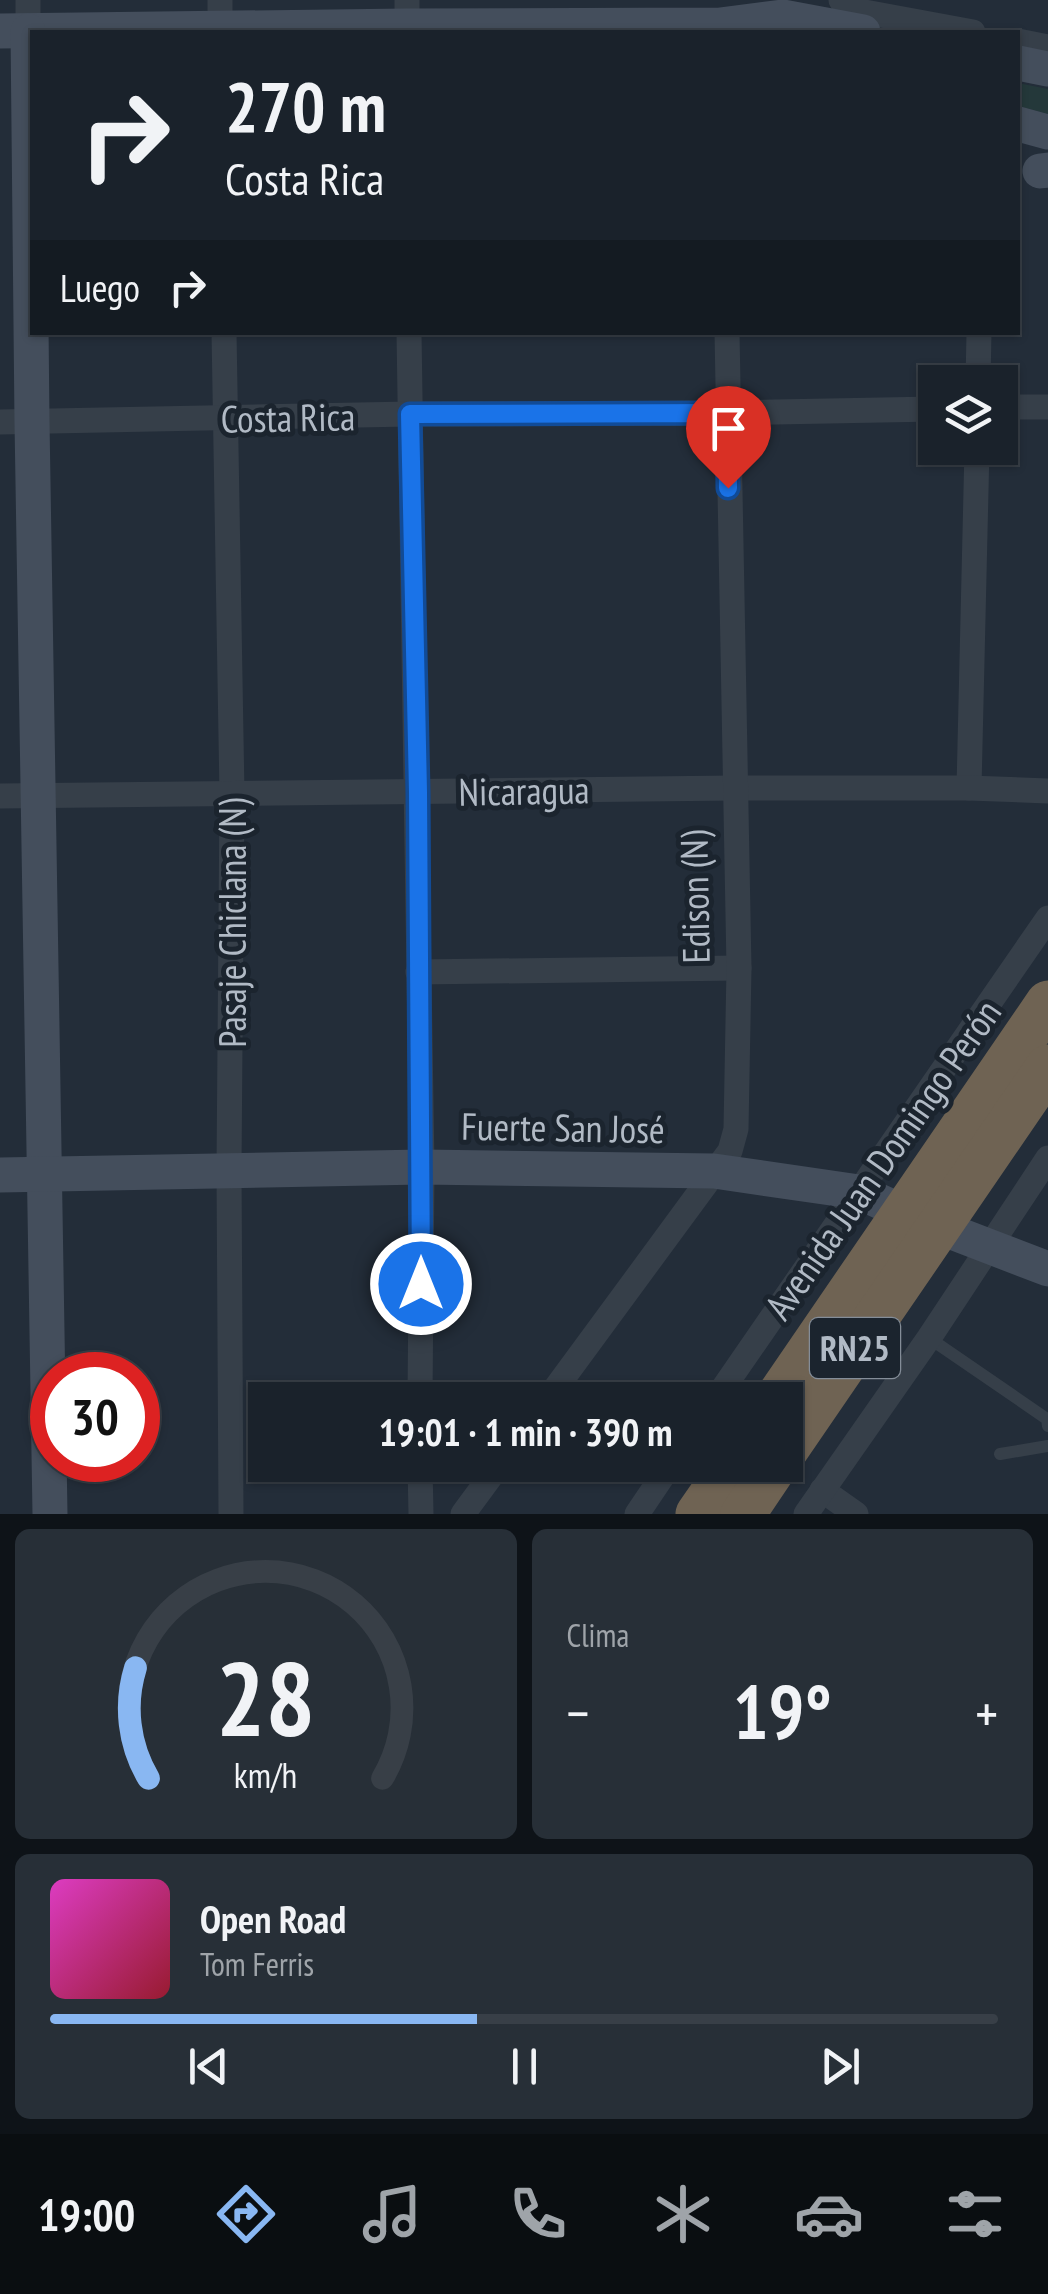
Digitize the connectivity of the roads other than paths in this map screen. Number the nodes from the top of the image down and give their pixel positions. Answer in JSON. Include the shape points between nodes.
{"nodes":[{"id":1,"x":850,"y":13,"type":"edge"},
{"id":2,"x":407,"y":20,"type":"edge"},
{"id":3,"x":18,"y":21,"type":"edge"},
{"id":4,"x":220,"y":21,"type":"edge"},
{"id":5,"x":722,"y":23,"type":"edge"},
{"id":6,"x":962,"y":30,"type":"edge"},
{"id":7,"x":1020,"y":41,"type":"edge"},
{"id":8,"x":1048,"y":47,"type":"edge"},
{"id":9,"x":1020,"y":63,"type":"edge"},
{"id":10,"x":1048,"y":69,"type":"edge"},
{"id":11,"x":1020,"y":125,"type":"edge"},
{"id":12,"x":1048,"y":132,"type":"edge"},
{"id":13,"x":224,"y":335,"type":"edge"},
{"id":14,"x":409,"y":335,"type":"edge"},
{"id":15,"x":727,"y":335,"type":"edge"},
{"id":16,"x":979,"y":335,"type":"edge"},
{"id":17,"x":978,"y":365,"type":"edge"},
{"id":18,"x":1048,"y":406,"type":"edge"},
{"id":19,"x":1018,"y":407,"type":"edge"},
{"id":20,"x":918,"y":409,"type":"edge"},
{"id":21,"x":727,"y":413,"type":"junction"},
{"id":22,"x":410,"y":414,"type":"junction"},
{"id":23,"x":226,"y":418,"type":"junction"},
{"id":24,"x":16,"y":422,"type":"edge"},
{"id":25,"x":976,"y":465,"type":"edge"},
{"id":26,"x":735,"y":788,"type":"junction"},
{"id":27,"x":969,"y":788,"type":"junction"},
{"id":28,"x":1048,"y":791,"type":"edge"},
{"id":29,"x":418,"y":792,"type":"junction"},
{"id":30,"x":232,"y":794,"type":"junction"},
{"id":31,"x":38,"y":795,"type":"junction"},
{"id":32,"x":0,"y":796,"type":"edge"},
{"id":33,"x":1048,"y":918,"type":"edge"},
{"id":34,"x":739,"y":968,"type":"junction"},
{"id":35,"x":418,"y":972,"type":"junction"},
{"id":36,"x":1048,"y":1003,"type":"edge"},
{"id":37,"x":1048,"y":1067,"type":"edge"},
{"id":38,"x":1046,"y":1165,"type":"edge"},
{"id":39,"x":422,"y":1167,"type":"junction"},
{"id":40,"x":229,"y":1169,"type":"junction"},
{"id":41,"x":714,"y":1171,"type":"junction"},
{"id":42,"x":43,"y":1174,"type":"junction"},
{"id":43,"x":0,"y":1175,"type":"edge"},
{"id":44,"x":859,"y":1192,"type":"junction"},
{"id":45,"x":937,"y":1196,"type":"junction"},
{"id":46,"x":911,"y":1235,"type":"junction"},
{"id":47,"x":988,"y":1246,"type":"junction"},
{"id":48,"x":1048,"y":1269,"type":"edge"},
{"id":49,"x":929,"y":1338,"type":"junction"},
{"id":50,"x":420,"y":1382,"type":"edge"},
{"id":51,"x":559,"y":1382,"type":"edge"},
{"id":52,"x":727,"y":1382,"type":"edge"},
{"id":53,"x":791,"y":1382,"type":"edge"},
{"id":54,"x":803,"y":1421,"type":"edge"},
{"id":55,"x":1048,"y":1426,"type":"edge"},
{"id":56,"x":1048,"y":1446,"type":"edge"},
{"id":57,"x":1000,"y":1454,"type":"dead end"},
{"id":58,"x":420,"y":1482,"type":"edge"},
{"id":59,"x":487,"y":1482,"type":"edge"},
{"id":60,"x":658,"y":1482,"type":"edge"},
{"id":61,"x":720,"y":1482,"type":"edge"},
{"id":62,"x":764,"y":1482,"type":"edge"},
{"id":63,"x":822,"y":1490,"type":"junction"},
{"id":64,"x":50,"y":1514,"type":"edge"},
{"id":65,"x":231,"y":1514,"type":"edge"},
{"id":66,"x":420,"y":1514,"type":"edge"},
{"id":67,"x":463,"y":1514,"type":"edge"},
{"id":68,"x":636,"y":1514,"type":"edge"},
{"id":69,"x":698,"y":1514,"type":"edge"},
{"id":70,"x":742,"y":1514,"type":"edge"},
{"id":71,"x":806,"y":1514,"type":"edge"},
{"id":72,"x":856,"y":1514,"type":"edge"}],
"edges":[{"from":1,"to":5,"type":"street"},
{"from":1,"to":6,"type":"street"},
{"from":2,"to":4,"type":"street"},
{"from":2,"to":5,"type":"street"},
{"from":3,"to":4,"type":"street"},
{"from":3,"to":24,"type":"street"},
{"from":7,"to":8,"type":"street"},
{"from":9,"to":10,"type":"street"},
{"from":11,"to":12,"type":"street"},
{"from":13,"to":23,"type":"street","name":"Pasaje Chiclana (N)"},
{"from":14,"to":22,"type":"street"},
{"from":15,"to":21,"type":"street","name":"Edison (N)"},
{"from":16,"to":17,"type":"street"},
{"from":18,"to":19,"type":"street"},
{"from":20,"to":21,"type":"street","name":"Costa Rica"},
{"from":21,"to":22,"type":"street","name":"Costa Rica"},
{"from":21,"to":26,"type":"street","name":"Edison (N)"},
{"from":22,"to":23,"type":"street","name":"Costa Rica"},
{"from":22,"to":29,"type":"street"},
{"from":23,"to":24,"type":"street","name":"Costa Rica"},
{"from":23,"to":30,"type":"street","name":"Pasaje Chiclana (N)"},
{"from":24,"to":31,"type":"street"},
{"from":25,"to":27,"type":"street"},
{"from":26,"to":27,"type":"street","name":"Nicaragua"},
{"from":26,"to":29,"type":"street","name":"Nicaragua"},
{"from":26,"to":34,"type":"street","name":"Edison (N)"},
{"from":27,"to":28,"type":"street","name":"Nicaragua"},
{"from":29,"to":30,"type":"street","name":"Nicaragua"},
{"from":29,"to":35,"type":"street"},
{"from":30,"to":31,"type":"street","name":"Nicaragua"},
{"from":30,"to":40,"type":"street","name":"Pasaje Chiclana (N)"},
{"from":31,"to":32,"type":"street","name":"Nicaragua"},
{"from":31,"to":42,"type":"street"},
{"from":33,"to":44,"type":"street","name":"Avenida Juan Domingo Perón"},
{"from":34,"to":35,"type":"street"},
{"from":34,"to":41,"type":"street","name":"Edison (N)","via":[[736,1129]]},
{"from":35,"to":39,"type":"street"},
{"from":36,"to":45,"type":"highway","name":"Avenida Juan Domingo Perón","number":"RN25"},
{"from":37,"to":45,"type":"highway","name":"Avenida Juan Domingo Perón","number":"RN25"},
{"from":38,"to":47,"type":"street"},
{"from":39,"to":40,"type":"street","name":"Fuerte San José"},
{"from":39,"to":41,"type":"street","name":"Fuerte San José"},
{"from":39,"to":50,"type":"street"},
{"from":40,"to":42,"type":"street","name":"Fuerte San José"},
{"from":40,"to":65,"type":"street","name":"Pasaje Chiclana (N)"},
{"from":41,"to":44,"type":"street","name":"Fuerte San José"},
{"from":41,"to":51,"type":"street","name":"Edison (N)"},
{"from":42,"to":43,"type":"street","name":"Fuerte San José"},
{"from":42,"to":64,"type":"street"},
{"from":44,"to":47,"type":"street","name":"Fuerte San José"},
{"from":44,"to":52,"type":"street","name":"Avenida Juan Domingo Perón"},
{"from":45,"to":46,"type":"highway","name":"Avenida Juan Domingo Perón","number":"RN25"},
{"from":46,"to":53,"type":"highway","name":"Avenida Juan Domingo Perón","number":"RN25"},
{"from":46,"to":54,"type":"highway","name":"Avenida Juan Domingo Perón","number":"RN25"},
{"from":47,"to":48,"type":"street","name":"Fuerte San José"},
{"from":47,"to":49,"type":"street"},
{"from":49,"to":55,"type":"lane","via":[[1047,1419]]},
{"from":49,"to":63,"type":"street"},
{"from":56,"to":57,"type":"lane"},
{"from":58,"to":66,"type":"street"},
{"from":59,"to":67,"type":"street"},
{"from":60,"to":68,"type":"street"},
{"from":61,"to":69,"type":"highway"},
{"from":62,"to":70,"type":"highway"},
{"from":63,"to":71,"type":"street"},
{"from":63,"to":72,"type":"street"}]}
